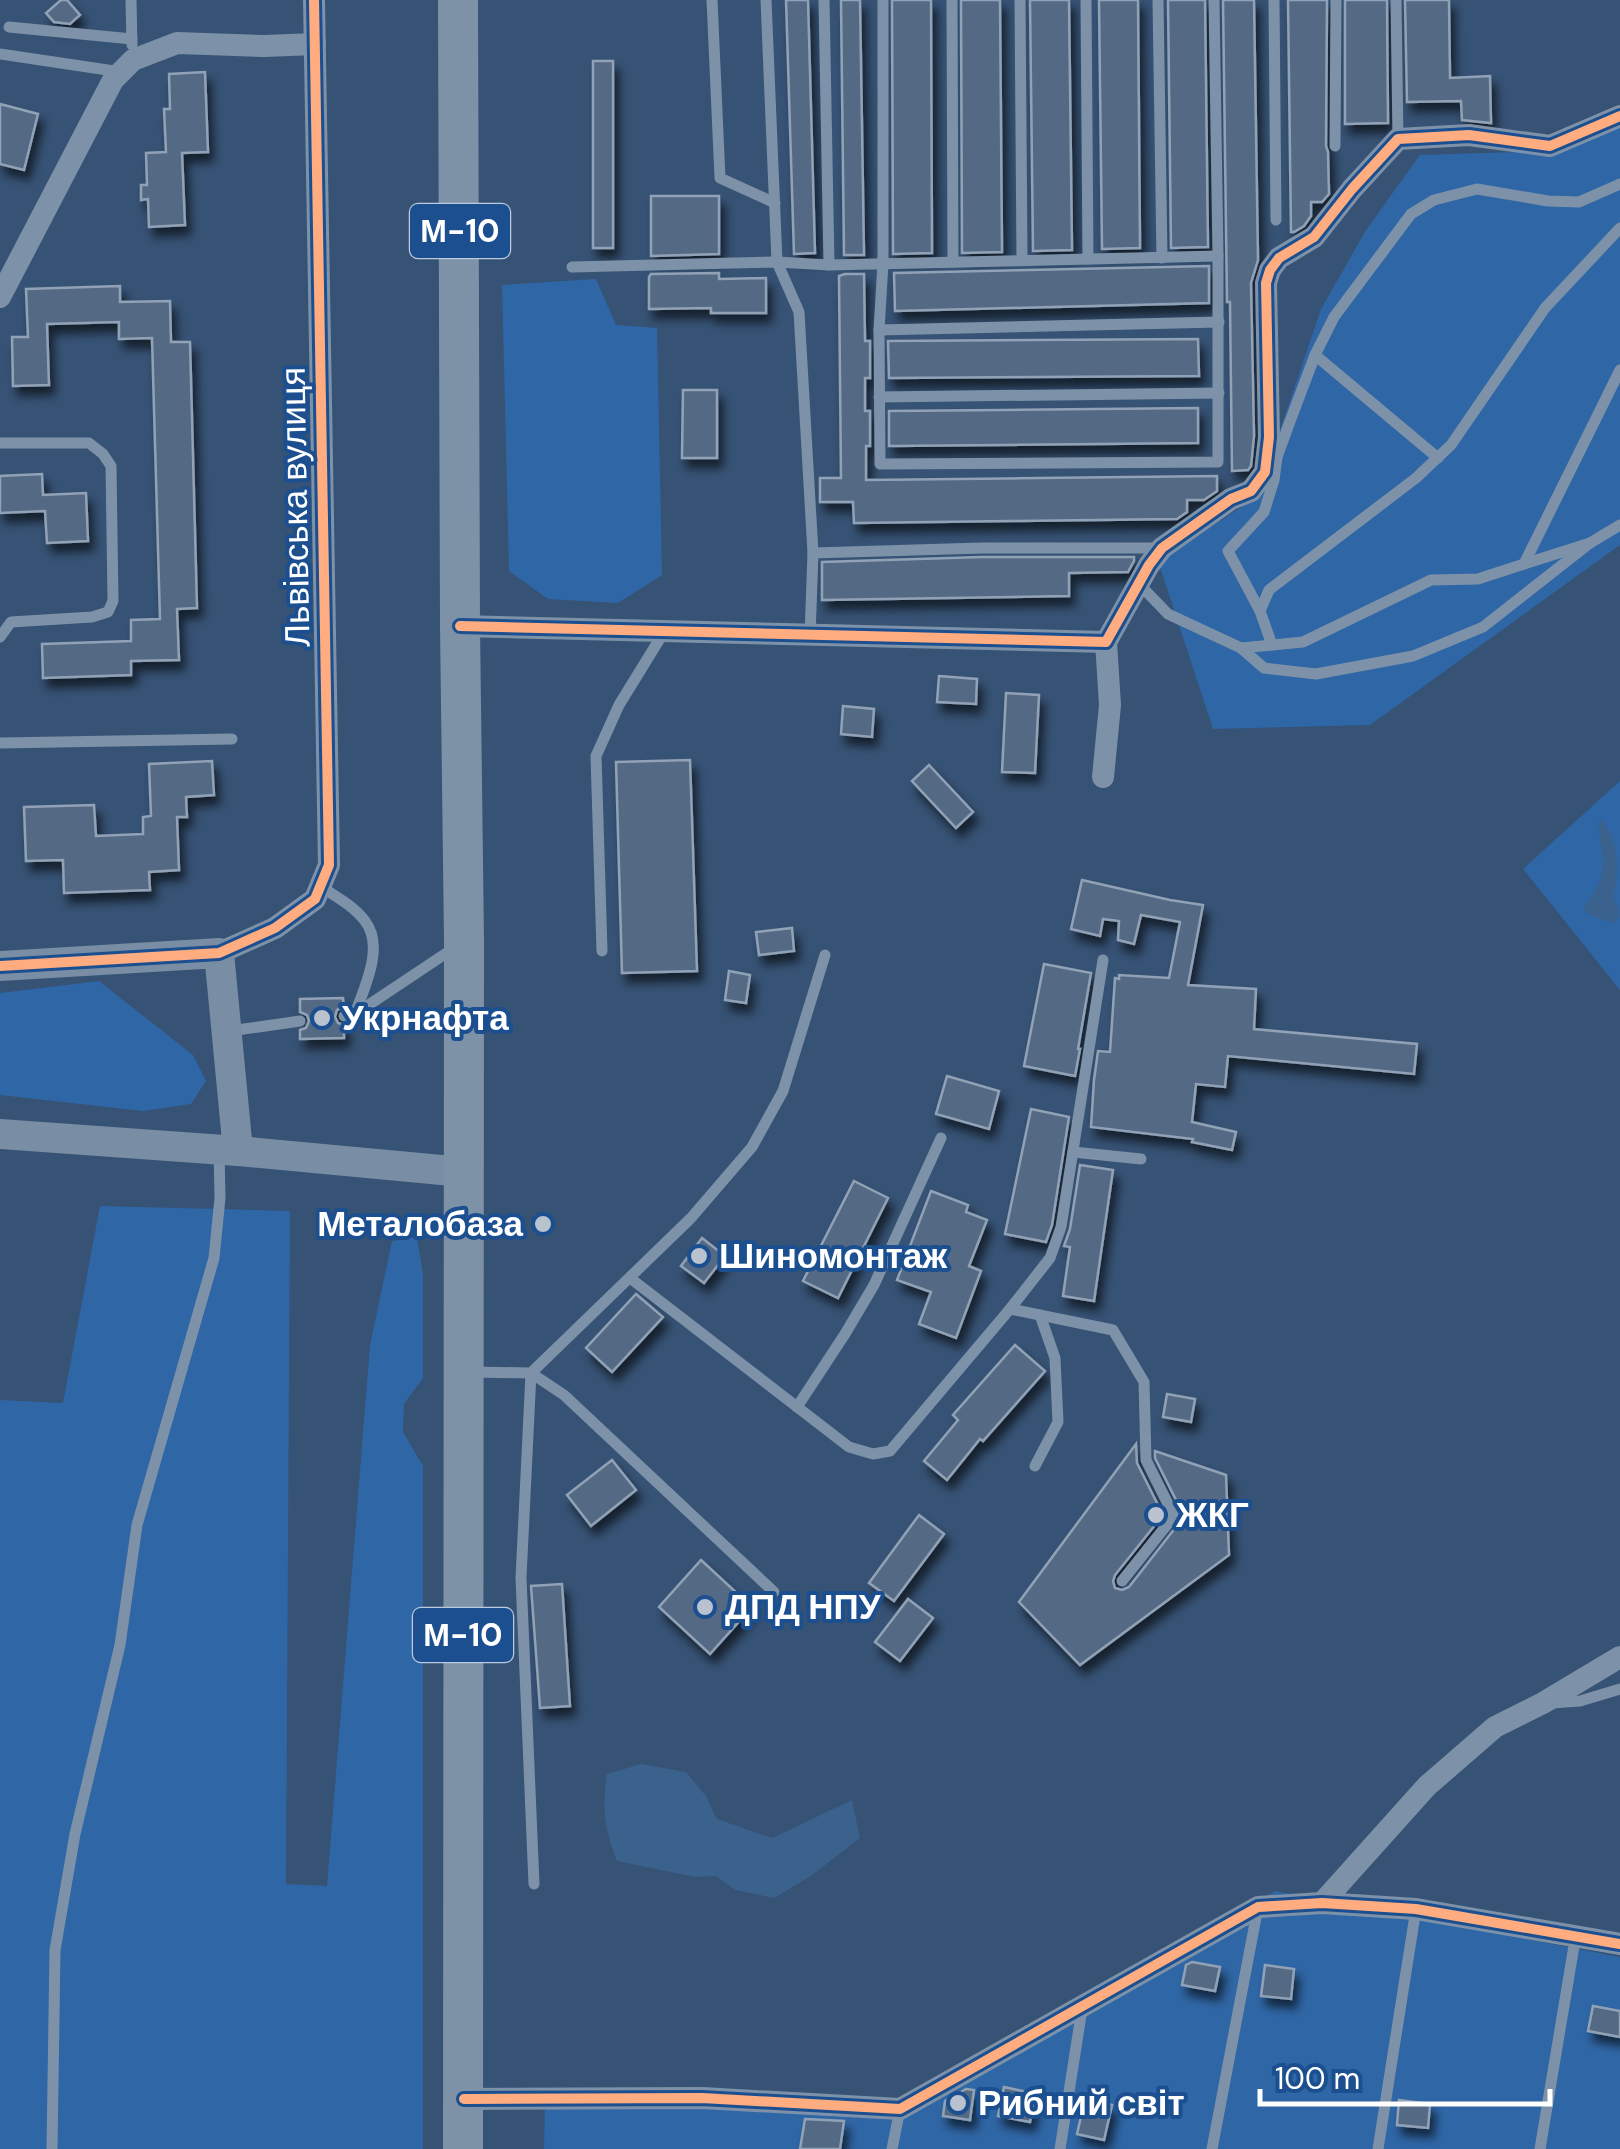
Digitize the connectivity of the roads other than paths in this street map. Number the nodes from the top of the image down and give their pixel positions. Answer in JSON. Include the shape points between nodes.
{"nodes":[{"id":1,"x":131,"y":0,"type":"edge"},
{"id":2,"x":314,"y":0,"type":"edge"},
{"id":3,"x":458,"y":0,"type":"edge"},
{"id":4,"x":712,"y":0,"type":"edge"},
{"id":5,"x":766,"y":0,"type":"edge"},
{"id":6,"x":824,"y":0,"type":"edge"},
{"id":7,"x":883,"y":0,"type":"edge"},
{"id":8,"x":952,"y":0,"type":"edge"},
{"id":9,"x":1020,"y":0,"type":"edge"},
{"id":10,"x":1086,"y":0,"type":"edge"},
{"id":11,"x":1158,"y":0,"type":"edge"},
{"id":12,"x":1214,"y":0,"type":"edge"},
{"id":13,"x":1274,"y":0,"type":"edge"},
{"id":14,"x":1336,"y":0,"type":"edge"},
{"id":15,"x":1396,"y":0,"type":"edge"},
{"id":16,"x":10,"y":27,"type":"dead end"},
{"id":17,"x":314,"y":44,"type":"junction"},
{"id":18,"x":0,"y":54,"type":"edge"},
{"id":19,"x":129,"y":57,"type":"junction"},
{"id":20,"x":1620,"y":116,"type":"edge"},
{"id":21,"x":1398,"y":138,"type":"junction"},
{"id":22,"x":1335,"y":146,"type":"dead end"},
{"id":23,"x":1620,"y":184,"type":"edge"},
{"id":24,"x":774,"y":203,"type":"junction"},
{"id":25,"x":1276,"y":220,"type":"dead end"},
{"id":26,"x":1620,"y":228,"type":"edge"},
{"id":27,"x":1218,"y":256,"type":"junction"},
{"id":28,"x":1162,"y":258,"type":"junction"},
{"id":29,"x":1088,"y":259,"type":"junction"},
{"id":30,"x":1022,"y":260,"type":"junction"},
{"id":31,"x":777,"y":262,"type":"junction"},
{"id":32,"x":953,"y":262,"type":"junction"},
{"id":33,"x":830,"y":264,"type":"junction"},
{"id":34,"x":883,"y":264,"type":"junction"},
{"id":35,"x":572,"y":267,"type":"dead end"},
{"id":36,"x":6,"y":269,"type":"edge"},
{"id":37,"x":0,"y":297,"type":"edge"},
{"id":38,"x":1219,"y":322,"type":"junction"},
{"id":39,"x":879,"y":330,"type":"junction"},
{"id":40,"x":1316,"y":355,"type":"junction"},
{"id":41,"x":1620,"y":370,"type":"edge"},
{"id":42,"x":1219,"y":393,"type":"junction"},
{"id":43,"x":879,"y":397,"type":"junction"},
{"id":44,"x":0,"y":443,"type":"edge"},
{"id":45,"x":1438,"y":458,"type":"junction"},
{"id":46,"x":1620,"y":525,"type":"edge"},
{"id":47,"x":1590,"y":543,"type":"junction"},
{"id":48,"x":1162,"y":548,"type":"junction"},
{"id":49,"x":812,"y":552,"type":"junction"},
{"id":50,"x":1524,"y":564,"type":"junction"},
{"id":51,"x":1139,"y":584,"type":"junction"},
{"id":52,"x":1260,"y":611,"type":"junction"},
{"id":53,"x":460,"y":626,"type":"junction"},
{"id":54,"x":664,"y":632,"type":"junction"},
{"id":55,"x":810,"y":636,"type":"junction"},
{"id":56,"x":0,"y":637,"type":"edge"},
{"id":57,"x":1106,"y":642,"type":"junction"},
{"id":58,"x":1272,"y":645,"type":"junction"},
{"id":59,"x":1240,"y":648,"type":"junction"},
{"id":60,"x":232,"y":739,"type":"dead end"},
{"id":61,"x":0,"y":742,"type":"edge"},
{"id":62,"x":1103,"y":778,"type":"dead end"},
{"id":63,"x":320,"y":886,"type":"junction"},
{"id":64,"x":464,"y":941,"type":"junction"},
{"id":65,"x":602,"y":951,"type":"dead end"},
{"id":66,"x":219,"y":953,"type":"junction"},
{"id":67,"x":824,"y":955,"type":"dead end"},
{"id":68,"x":1103,"y":960,"type":"dead end"},
{"id":69,"x":0,"y":966,"type":"edge"},
{"id":70,"x":300,"y":1021,"type":"dead end"},
{"id":71,"x":228,"y":1031,"type":"junction"},
{"id":72,"x":0,"y":1134,"type":"edge"},
{"id":73,"x":941,"y":1138,"type":"dead end"},
{"id":74,"x":229,"y":1151,"type":"junction"},
{"id":75,"x":1073,"y":1152,"type":"junction"},
{"id":76,"x":1141,"y":1159,"type":"dead end"},
{"id":77,"x":463,"y":1172,"type":"junction"},
{"id":78,"x":630,"y":1278,"type":"junction"},
{"id":79,"x":1010,"y":1309,"type":"junction"},
{"id":80,"x":1040,"y":1314,"type":"junction"},
{"id":81,"x":462,"y":1372,"type":"junction"},
{"id":82,"x":531,"y":1373,"type":"junction"},
{"id":83,"x":797,"y":1408,"type":"junction"},
{"id":84,"x":1035,"y":1466,"type":"dead end"},
{"id":85,"x":1122,"y":1581,"type":"dead end"},
{"id":86,"x":774,"y":1592,"type":"dead end"},
{"id":87,"x":1620,"y":1657,"type":"edge"},
{"id":88,"x":1620,"y":1688,"type":"edge"},
{"id":89,"x":1543,"y":1703,"type":"junction"},
{"id":90,"x":534,"y":1884,"type":"dead end"},
{"id":91,"x":1322,"y":1903,"type":"junction"},
{"id":92,"x":1258,"y":1907,"type":"junction"},
{"id":93,"x":1416,"y":1909,"type":"junction"},
{"id":94,"x":1576,"y":1934,"type":"junction"},
{"id":95,"x":1620,"y":1944,"type":"edge"},
{"id":96,"x":1083,"y":2005,"type":"junction"},
{"id":97,"x":464,"y":2099,"type":"junction"},
{"id":98,"x":900,"y":2109,"type":"junction"},
{"id":99,"x":52,"y":2149,"type":"edge"},
{"id":100,"x":463,"y":2149,"type":"edge"},
{"id":101,"x":892,"y":2149,"type":"edge"},
{"id":102,"x":1060,"y":2149,"type":"edge"},
{"id":103,"x":1212,"y":2149,"type":"edge"},
{"id":104,"x":1378,"y":2149,"type":"edge"},
{"id":105,"x":1540,"y":2149,"type":"edge"}],
"edges":[{"from":1,"to":19,"type":"lane"},
{"from":2,"to":17,"type":"street","name":"Львівська вулиця"},
{"from":3,"to":53,"type":"highway","number":"М-10"},
{"from":4,"to":24,"type":"lane","via":[[720,178]]},
{"from":5,"to":24,"type":"lane"},
{"from":6,"to":33,"type":"lane"},
{"from":7,"to":34,"type":"lane"},
{"from":8,"to":32,"type":"lane"},
{"from":9,"to":30,"type":"lane"},
{"from":10,"to":29,"type":"lane"},
{"from":11,"to":28,"type":"lane"},
{"from":12,"to":27,"type":"lane"},
{"from":13,"to":25,"type":"lane"},
{"from":14,"to":22,"type":"lane"},
{"from":15,"to":21,"type":"lane"},
{"from":16,"to":19,"type":"lane"},
{"from":17,"to":19,"type":"street","via":[[177,43]]},
{"from":17,"to":63,"type":"street","name":"Львівська вулиця","via":[[329,865]]},
{"from":18,"to":19,"type":"lane"},
{"from":19,"to":36,"type":"street"},
{"from":20,"to":21,"type":"street","via":[[1550,146],[1469,135]]},
{"from":21,"to":48,"type":"street","via":[[1314,236],[1270,270],[1265,472],[1251,491]]},
{"from":23,"to":40,"type":"lane","via":[[1579,202],[1477,189],[1434,200],[1411,214],[1334,317]]},
{"from":24,"to":31,"type":"lane"},
{"from":26,"to":45,"type":"lane","via":[[1546,308]]},
{"from":27,"to":28,"type":"lane"},
{"from":27,"to":38,"type":"lane"},
{"from":28,"to":29,"type":"lane"},
{"from":29,"to":30,"type":"lane"},
{"from":30,"to":32,"type":"lane"},
{"from":31,"to":33,"type":"lane"},
{"from":31,"to":35,"type":"lane"},
{"from":31,"to":49,"type":"lane","via":[[799,312]]},
{"from":32,"to":34,"type":"lane"},
{"from":33,"to":34,"type":"lane"},
{"from":34,"to":39,"type":"lane"},
{"from":36,"to":37,"type":"street"},
{"from":38,"to":39,"type":"lane"},
{"from":38,"to":42,"type":"lane"},
{"from":39,"to":43,"type":"lane"},
{"from":40,"to":45,"type":"lane"},
{"from":40,"to":52,"type":"lane","via":[[1264,512],[1228,551]]},
{"from":41,"to":50,"type":"lane"},
{"from":42,"to":43,"type":"lane"},
{"from":42,"to":43,"type":"lane","via":[[1218,462],[880,464]]},
{"from":44,"to":56,"type":"lane","via":[[89,443],[103,454],[111,466],[113,601],[108,612],[92,616],[11,622]]},
{"from":45,"to":52,"type":"lane","via":[[1269,590]]},
{"from":46,"to":47,"type":"lane"},
{"from":47,"to":50,"type":"lane"},
{"from":47,"to":59,"type":"lane","via":[[1482,627],[1412,656],[1316,674],[1264,668]]},
{"from":48,"to":49,"type":"lane"},
{"from":48,"to":51,"type":"street"},
{"from":49,"to":55,"type":"lane"},
{"from":50,"to":58,"type":"lane","via":[[1478,579],[1430,580],[1303,642]]},
{"from":51,"to":57,"type":"street"},
{"from":51,"to":59,"type":"lane","via":[[1168,614]]},
{"from":52,"to":58,"type":"lane"},
{"from":53,"to":54,"type":"street"},
{"from":53,"to":64,"type":"highway","number":"М-10"},
{"from":54,"to":55,"type":"street"},
{"from":54,"to":65,"type":"lane","via":[[596,756]]},
{"from":55,"to":57,"type":"street"},
{"from":57,"to":62,"type":"street","via":[[1110,705]]},
{"from":58,"to":59,"type":"lane"},
{"from":60,"to":61,"type":"lane"},
{"from":63,"to":64,"type":"lane","via":[[368,923],[374,946],[370,972],[349,1015]]},
{"from":63,"to":66,"type":"street","via":[[315,899],[275,928]]},
{"from":64,"to":77,"type":"highway","number":"М-10"},
{"from":66,"to":69,"type":"street"},
{"from":66,"to":71,"type":"street"},
{"from":67,"to":78,"type":"lane","via":[[783,1091],[752,1146]]},
{"from":68,"to":75,"type":"lane"},
{"from":70,"to":71,"type":"lane"},
{"from":71,"to":74,"type":"street"},
{"from":72,"to":74,"type":"street"},
{"from":73,"to":83,"type":"lane","via":[[874,1285]]},
{"from":74,"to":77,"type":"street"},
{"from":74,"to":99,"type":"lane","via":[[214,1258],[137,1525],[120,1645],[75,1834],[55,1950]]},
{"from":75,"to":76,"type":"lane"},
{"from":75,"to":79,"type":"lane","via":[[1050,1258]]},
{"from":77,"to":81,"type":"highway","number":"М-10"},
{"from":78,"to":82,"type":"lane"},
{"from":78,"to":83,"type":"lane"},
{"from":79,"to":80,"type":"lane"},
{"from":79,"to":83,"type":"lane","via":[[890,1451],[849,1448]]},
{"from":80,"to":84,"type":"lane","via":[[1055,1358],[1058,1422]]},
{"from":80,"to":85,"type":"lane","via":[[1113,1330],[1144,1382],[1146,1460],[1174,1516]]},
{"from":81,"to":82,"type":"lane"},
{"from":81,"to":97,"type":"highway","number":"М-10"},
{"from":82,"to":86,"type":"lane","via":[[564,1395]]},
{"from":82,"to":90,"type":"lane","via":[[522,1578]]},
{"from":87,"to":89,"type":"street"},
{"from":88,"to":89,"type":"lane","via":[[1580,1701]]},
{"from":89,"to":91,"type":"street","via":[[1495,1728],[1427,1786]]},
{"from":91,"to":92,"type":"street"},
{"from":91,"to":93,"type":"street"},
{"from":92,"to":96,"type":"street"},
{"from":92,"to":103,"type":"lane"},
{"from":93,"to":94,"type":"street"},
{"from":93,"to":104,"type":"lane"},
{"from":94,"to":95,"type":"street"},
{"from":94,"to":105,"type":"lane"},
{"from":96,"to":98,"type":"street"},
{"from":96,"to":102,"type":"lane"},
{"from":97,"to":98,"type":"street","via":[[702,2098]]},
{"from":97,"to":100,"type":"highway","number":"М-10"},
{"from":98,"to":101,"type":"lane"}]}
